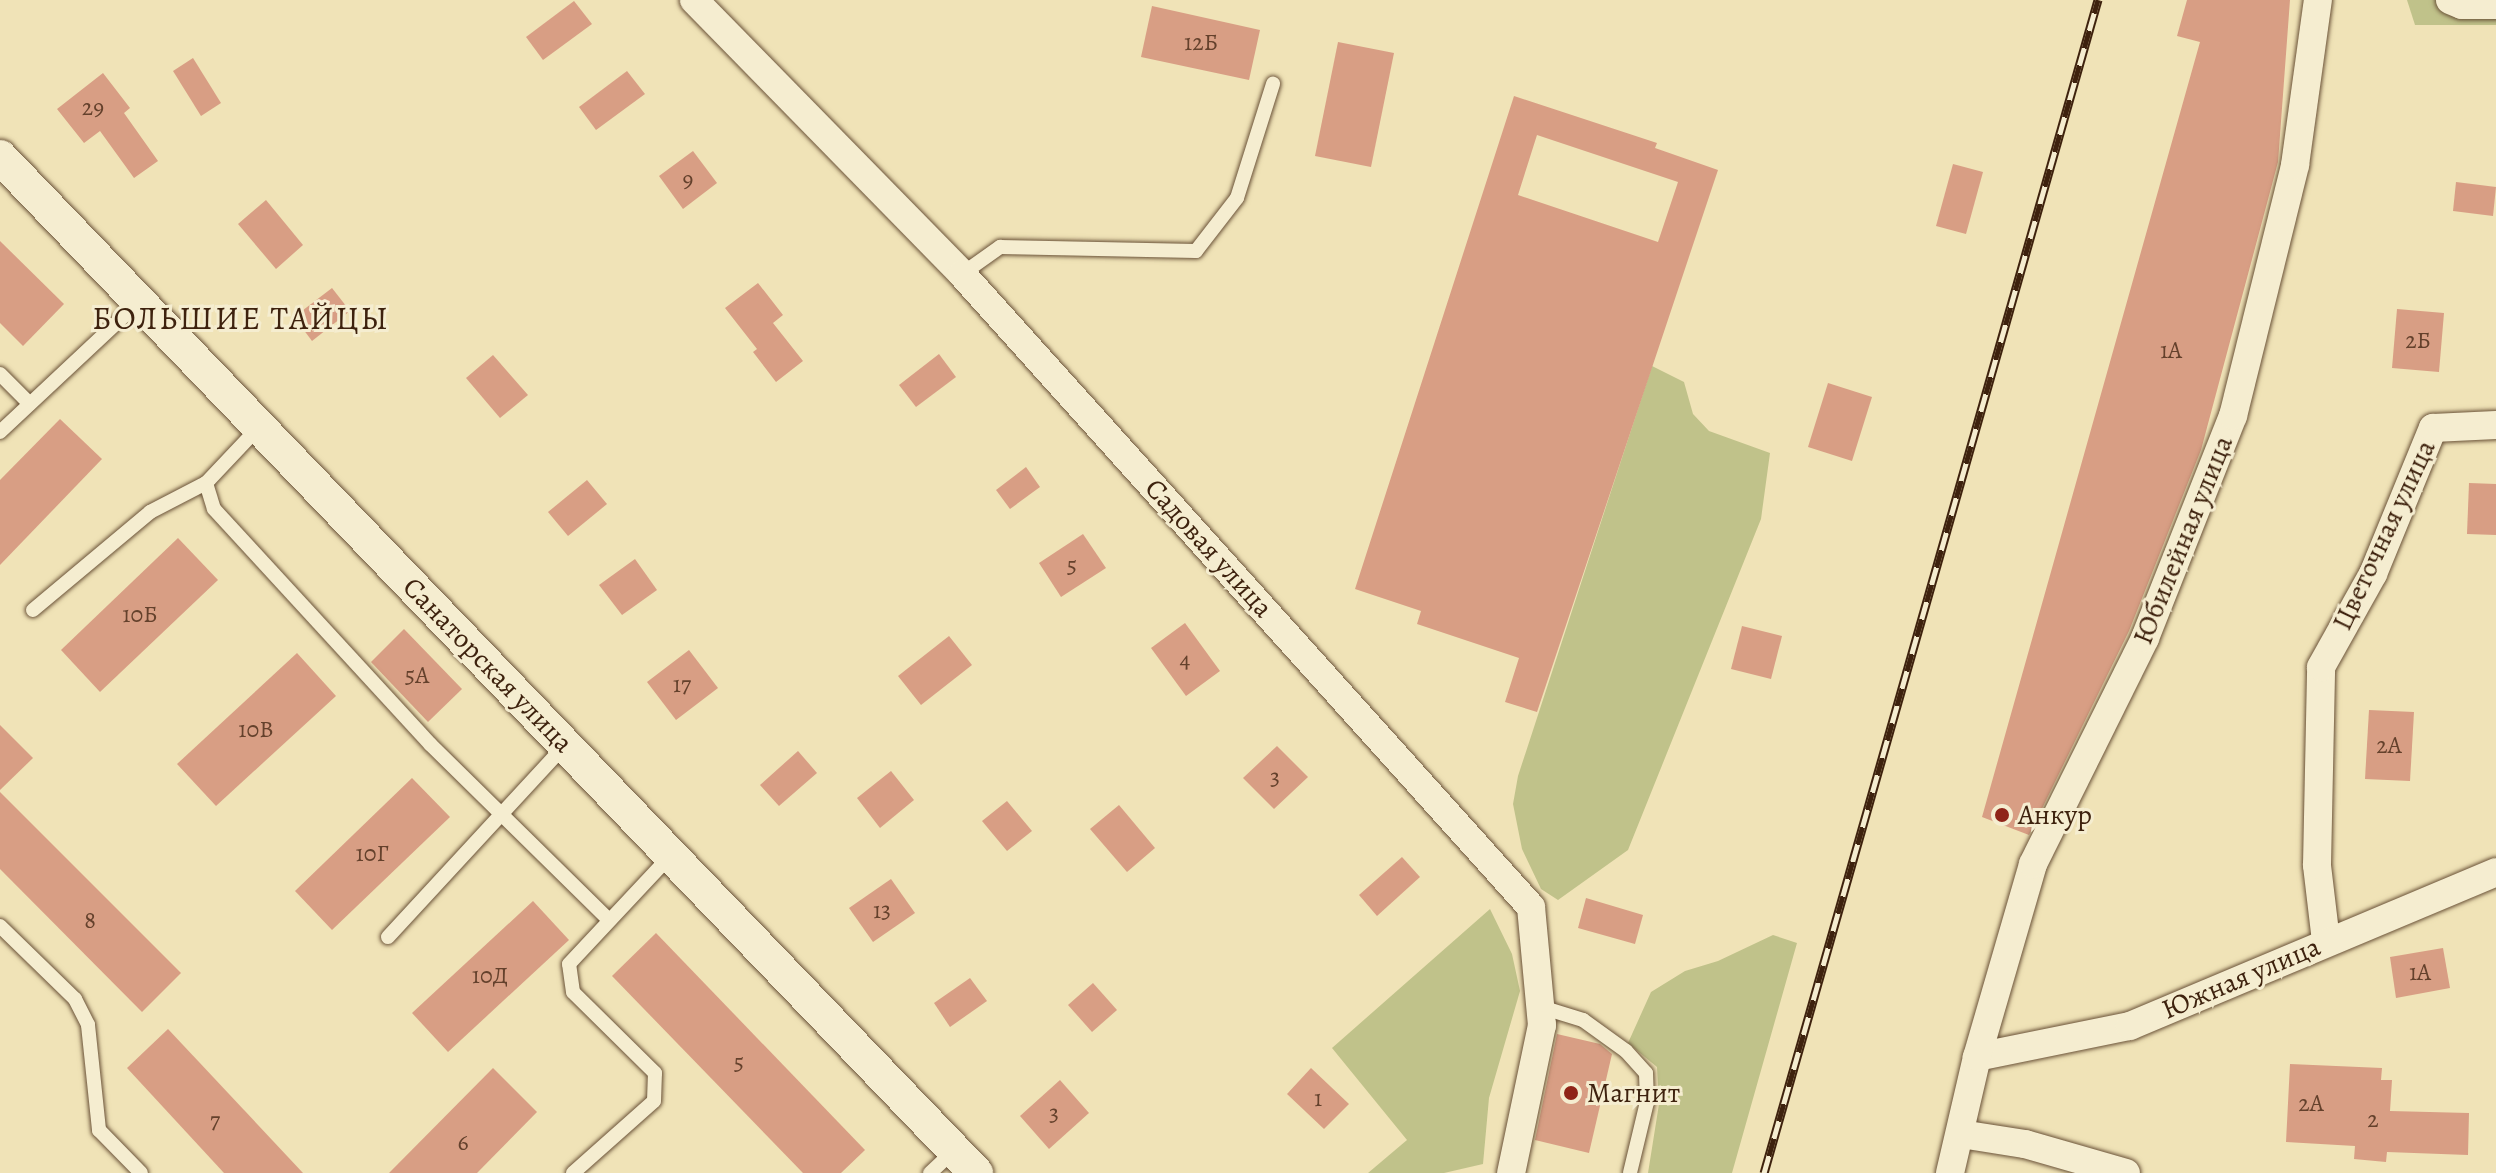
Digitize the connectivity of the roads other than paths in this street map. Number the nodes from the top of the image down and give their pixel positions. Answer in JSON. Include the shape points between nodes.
{"nodes":[{"id":1,"x":694,"y":0,"type":"edge"},
{"id":2,"x":2318,"y":0,"type":"edge"},
{"id":3,"x":2450,"y":0,"type":"edge"},
{"id":4,"x":2496,"y":5,"type":"edge"},
{"id":5,"x":1273,"y":84,"type":"dead end"},
{"id":6,"x":0,"y":157,"type":"edge"},
{"id":7,"x":962,"y":274,"type":"junction"},
{"id":8,"x":139,"y":302,"type":"junction"},
{"id":9,"x":0,"y":374,"type":"edge"},
{"id":10,"x":30,"y":404,"type":"junction"},
{"id":11,"x":2496,"y":425,"type":"edge"},
{"id":12,"x":259,"y":427,"type":"junction"},
{"id":13,"x":0,"y":432,"type":"edge"},
{"id":14,"x":206,"y":483,"type":"junction"},
{"id":15,"x":33,"y":610,"type":"dead end"},
{"id":16,"x":565,"y":745,"type":"junction"},
{"id":17,"x":501,"y":814,"type":"junction"},
{"id":18,"x":671,"y":855,"type":"junction"},
{"id":19,"x":2496,"y":872,"type":"edge"},
{"id":20,"x":609,"y":920,"type":"junction"},
{"id":21,"x":0,"y":926,"type":"edge"},
{"id":22,"x":388,"y":937,"type":"dead end"},
{"id":23,"x":2326,"y":941,"type":"junction"},
{"id":24,"x":1541,"y":1007,"type":"junction"},
{"id":25,"x":1977,"y":1057,"type":"junction"},
{"id":26,"x":1961,"y":1134,"type":"junction"},
{"id":27,"x":954,"y":1166,"type":"edge"},
{"id":28,"x":141,"y":1173,"type":"edge"},
{"id":29,"x":573,"y":1173,"type":"edge"},
{"id":30,"x":1511,"y":1173,"type":"edge"},
{"id":31,"x":1630,"y":1173,"type":"edge"},
{"id":32,"x":1950,"y":1173,"type":"edge"},
{"id":33,"x":2126,"y":1173,"type":"edge"}],
"edges":[{"from":1,"to":7,"type":"street","name":"Садовая улица"},
{"from":2,"to":25,"type":"street","name":"Юбилейная улица","via":[[2295,165],[2233,416],[2145,638],[2033,864]]},
{"from":3,"to":4,"type":"street"},
{"from":5,"to":7,"type":"lane","via":[[1237,198],[1196,251],[1000,247]]},
{"from":6,"to":8,"type":"street","name":"Санаторская улица"},
{"from":7,"to":24,"type":"street","name":"Садовая улица","via":[[1531,907]]},
{"from":8,"to":10,"type":"lane"},
{"from":8,"to":12,"type":"street","name":"Санаторская улица"},
{"from":9,"to":10,"type":"lane"},
{"from":10,"to":13,"type":"lane"},
{"from":11,"to":23,"type":"street","name":"Цветочная улица","via":[[2433,428],[2373,574],[2321,667],[2317,865]]},
{"from":12,"to":14,"type":"lane"},
{"from":12,"to":16,"type":"street","name":"Санаторская улица"},
{"from":14,"to":15,"type":"lane","via":[[150,512]]},
{"from":14,"to":17,"type":"lane","via":[[214,509],[229,526]]},
{"from":16,"to":17,"type":"lane"},
{"from":16,"to":18,"type":"street","name":"Санаторская улица"},
{"from":17,"to":20,"type":"lane"},
{"from":17,"to":22,"type":"lane"},
{"from":18,"to":20,"type":"lane"},
{"from":18,"to":27,"type":"street","name":"Санаторская улица"},
{"from":19,"to":23,"type":"street","name":"Южная улица"},
{"from":20,"to":29,"type":"lane","via":[[569,964],[573,992],[655,1073],[654,1101]]},
{"from":21,"to":28,"type":"lane","via":[[75,999],[88,1025],[99,1130]]},
{"from":23,"to":25,"type":"street","name":"Южная улица","via":[[2130,1026]]},
{"from":24,"to":30,"type":"street","name":"Садовая улица","via":[[1542,1025]]},
{"from":24,"to":31,"type":"lane","via":[[1583,1020],[1646,1073],[1647,1102]]},
{"from":25,"to":26,"type":"street","name":"Юбилейная улица"},
{"from":26,"to":32,"type":"street","name":"Юбилейная улица"},
{"from":26,"to":33,"type":"street","via":[[2025,1144]]}]}
